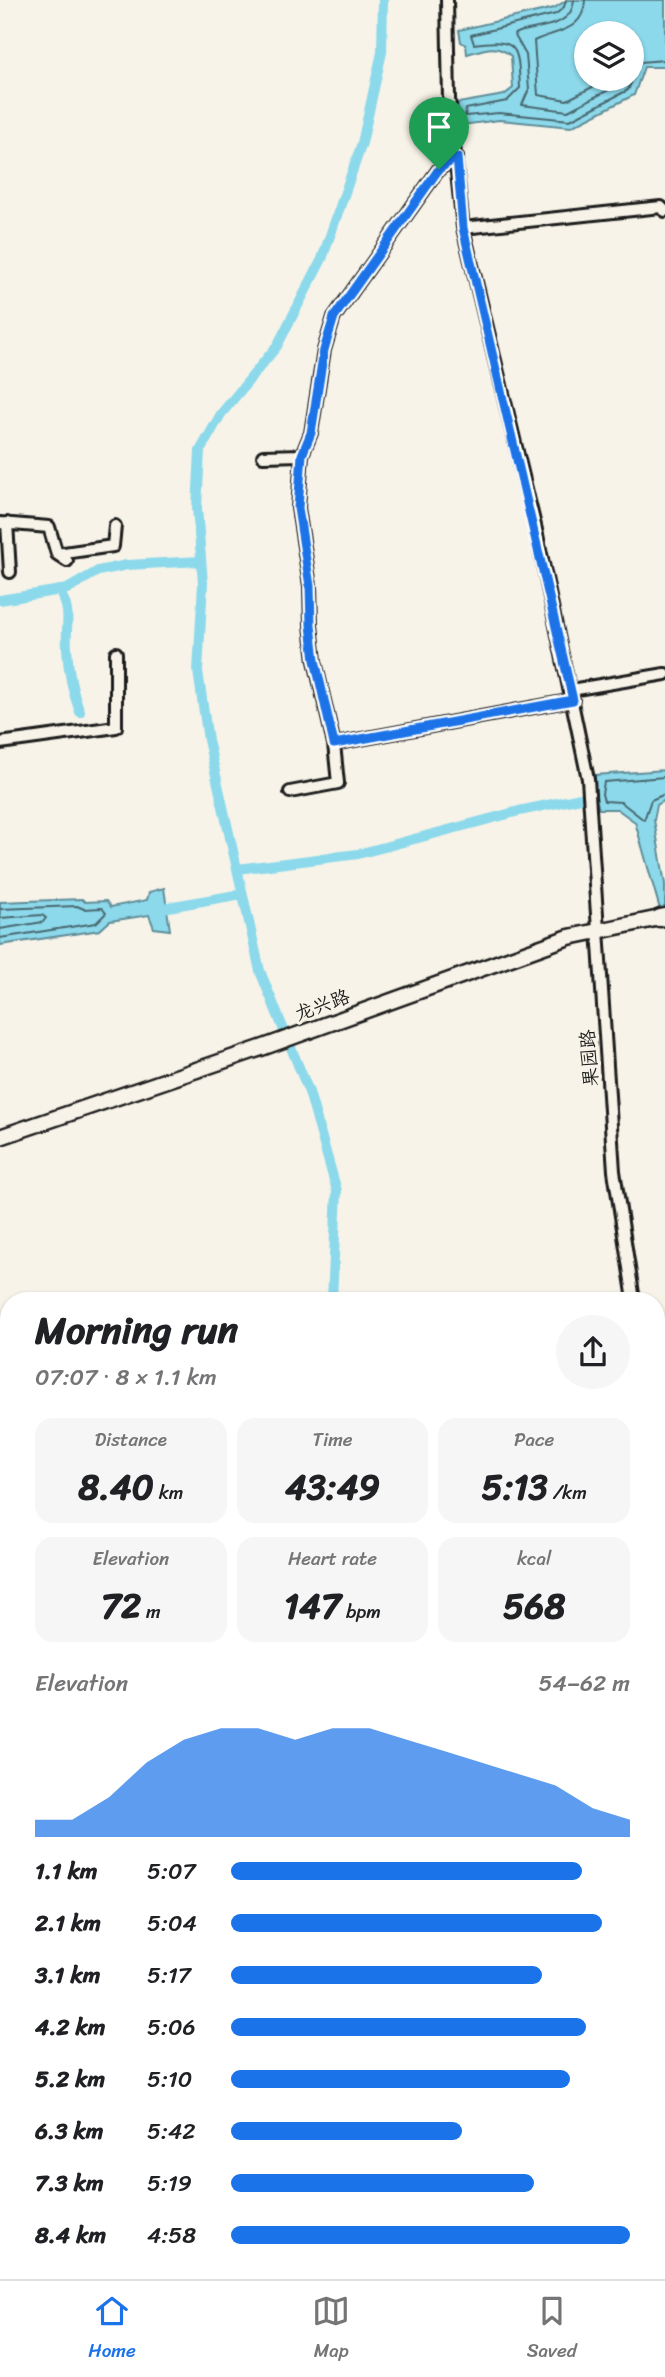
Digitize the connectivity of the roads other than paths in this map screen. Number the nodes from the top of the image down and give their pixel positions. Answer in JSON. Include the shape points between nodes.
{"nodes":[{"id":1,"x":447,"y":0,"type":"edge"},
{"id":2,"x":457,"y":157,"type":"junction"},
{"id":3,"x":665,"y":211,"type":"edge"},
{"id":4,"x":463,"y":228,"type":"junction"},
{"id":5,"x":302,"y":455,"type":"junction"},
{"id":6,"x":263,"y":456,"type":"dead end"},
{"id":7,"x":3,"y":523,"type":"edge"},
{"id":8,"x":114,"y":526,"type":"dead end"},
{"id":9,"x":57,"y":554,"type":"junction"},
{"id":10,"x":67,"y":561,"type":"dead end"},
{"id":11,"x":10,"y":572,"type":"dead end"},
{"id":12,"x":116,"y":653,"type":"dead end"},
{"id":13,"x":665,"y":674,"type":"edge"},
{"id":14,"x":572,"y":695,"type":"junction"},
{"id":15,"x":0,"y":743,"type":"edge"},
{"id":16,"x":334,"y":744,"type":"junction"},
{"id":17,"x":290,"y":792,"type":"dead end"},
{"id":18,"x":662,"y":918,"type":"edge"},
{"id":19,"x":597,"y":929,"type":"junction"},
{"id":20,"x":0,"y":1137,"type":"edge"},
{"id":21,"x":633,"y":1292,"type":"edge"}],
"edges":[{"from":1,"to":2,"type":"street","name":"果园路","via":[[449,99]]},
{"from":2,"to":4,"type":"street","name":"果园路"},
{"from":2,"to":5,"type":"street","via":[[439,169],[334,317],[311,433]]},
{"from":3,"to":4,"type":"street","via":[[661,207]]},
{"from":4,"to":14,"type":"street","name":"果园路"},
{"from":5,"to":6,"type":"street"},
{"from":5,"to":16,"type":"street","via":[[298,508],[310,586],[312,637]]},
{"from":7,"to":9,"type":"street","via":[[49,527]]},
{"from":7,"to":11,"type":"street"},
{"from":8,"to":9,"type":"street","via":[[113,547]]},
{"from":9,"to":10,"type":"street"},
{"from":12,"to":15,"type":"street","via":[[116,727]]},
{"from":13,"to":14,"type":"street"},
{"from":14,"to":16,"type":"street"},
{"from":14,"to":19,"type":"street","name":"果园路","via":[[592,811]]},
{"from":16,"to":17,"type":"street","via":[[338,783]]},
{"from":18,"to":19,"type":"street","name":"龙兴路"},
{"from":19,"to":20,"type":"street","name":"龙兴路"},
{"from":19,"to":21,"type":"street","name":"果园路","via":[[614,1171]]}]}
